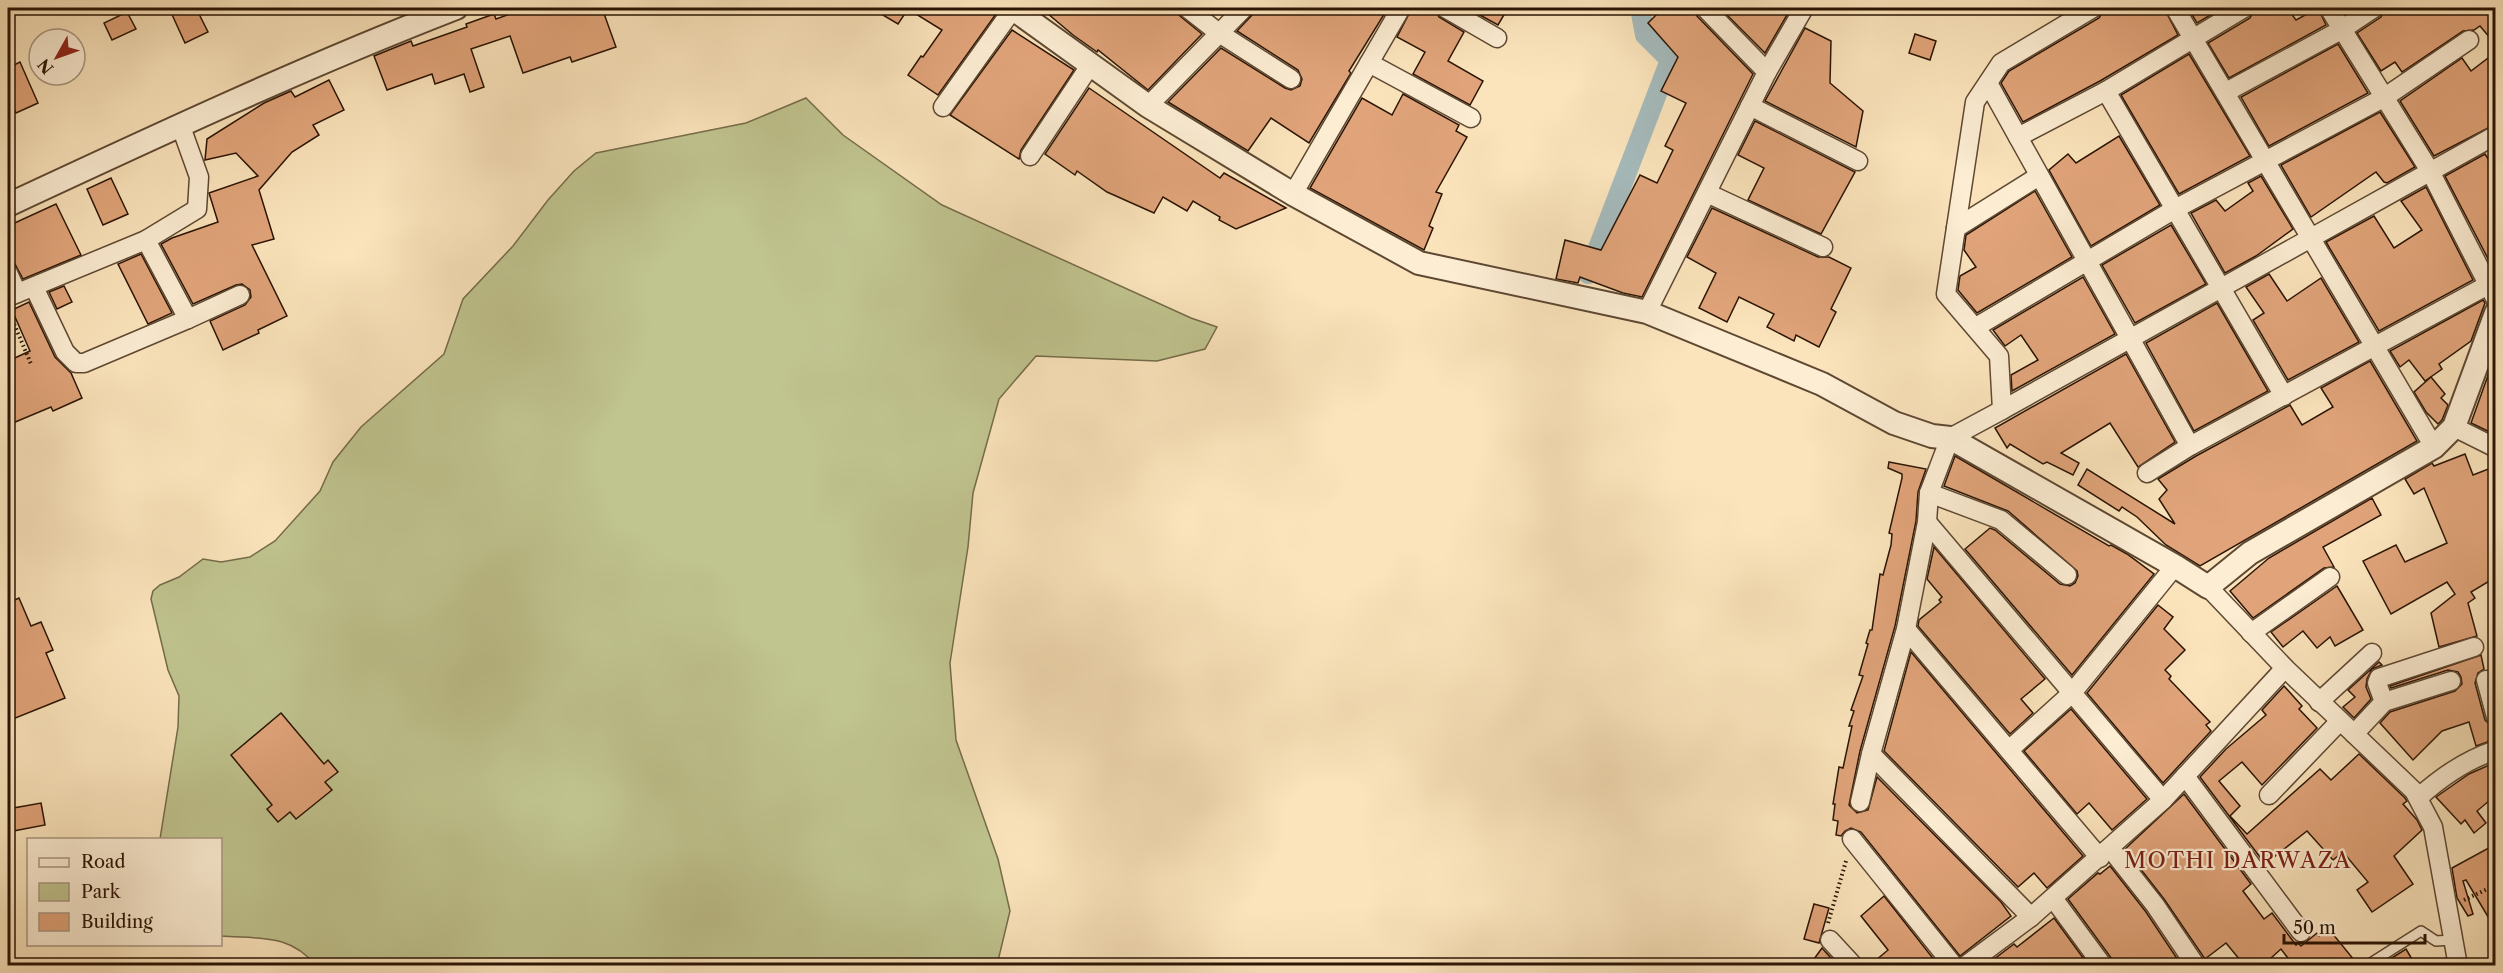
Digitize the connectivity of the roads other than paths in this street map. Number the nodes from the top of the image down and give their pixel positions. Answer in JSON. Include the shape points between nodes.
{"nodes":[{"id":1,"x":456,"y":8,"type":"edge"},
{"id":2,"x":1012,"y":8,"type":"edge"},
{"id":3,"x":1187,"y":8,"type":"edge"},
{"id":4,"x":1244,"y":8,"type":"edge"},
{"id":5,"x":1401,"y":8,"type":"edge"},
{"id":6,"x":1445,"y":8,"type":"edge"},
{"id":7,"x":1705,"y":8,"type":"edge"},
{"id":8,"x":1804,"y":8,"type":"edge"},
{"id":9,"x":2093,"y":8,"type":"edge"},
{"id":10,"x":2175,"y":8,"type":"edge"},
{"id":11,"x":2244,"y":8,"type":"edge"},
{"id":12,"x":2329,"y":8,"type":"edge"},
{"id":13,"x":2374,"y":8,"type":"edge"},
{"id":14,"x":2341,"y":30,"type":"junction"},
{"id":15,"x":1219,"y":33,"type":"junction"},
{"id":16,"x":2194,"y":37,"type":"junction"},
{"id":17,"x":1497,"y":38,"type":"dead end"},
{"id":18,"x":2469,"y":40,"type":"dead end"},
{"id":19,"x":1369,"y":63,"type":"junction"},
{"id":20,"x":1091,"y":64,"type":"junction"},
{"id":21,"x":1767,"y":72,"type":"junction"},
{"id":22,"x":1291,"y":79,"type":"dead end"},
{"id":23,"x":1988,"y":83,"type":"junction"},
{"id":24,"x":2106,"y":91,"type":"junction"},
{"id":25,"x":2226,"y":92,"type":"junction"},
{"id":26,"x":2385,"y":97,"type":"junction"},
{"id":27,"x":1148,"y":106,"type":"junction"},
{"id":28,"x":1750,"y":106,"type":"junction"},
{"id":29,"x":943,"y":107,"type":"dead end"},
{"id":30,"x":1471,"y":118,"type":"dead end"},
{"id":31,"x":180,"y":124,"type":"junction"},
{"id":32,"x":2496,"y":135,"type":"edge"},
{"id":33,"x":2018,"y":137,"type":"junction"},
{"id":34,"x":1030,"y":156,"type":"dead end"},
{"id":35,"x":1858,"y":161,"type":"dead end"},
{"id":36,"x":2265,"y":161,"type":"junction"},
{"id":37,"x":2430,"y":171,"type":"junction"},
{"id":38,"x":2039,"y":176,"type":"junction"},
{"id":39,"x":1707,"y":193,"type":"junction"},
{"id":40,"x":1293,"y":194,"type":"junction"},
{"id":41,"x":8,"y":205,"type":"edge"},
{"id":42,"x":2175,"y":209,"type":"junction"},
{"id":43,"x":1956,"y":228,"type":"junction"},
{"id":44,"x":2310,"y":238,"type":"junction"},
{"id":45,"x":147,"y":240,"type":"junction"},
{"id":46,"x":1823,"y":247,"type":"dead end"},
{"id":47,"x":2086,"y":260,"type":"junction"},
{"id":48,"x":8,"y":273,"type":"edge"},
{"id":49,"x":2221,"y":288,"type":"junction"},
{"id":50,"x":20,"y":292,"type":"edge"},
{"id":51,"x":2492,"y":293,"type":"edge"},
{"id":52,"x":240,"y":295,"type":"dead end"},
{"id":53,"x":1647,"y":312,"type":"junction"},
{"id":54,"x":2496,"y":313,"type":"edge"},
{"id":55,"x":188,"y":319,"type":"junction"},
{"id":56,"x":1976,"y":327,"type":"junction"},
{"id":57,"x":2130,"y":338,"type":"junction"},
{"id":58,"x":2375,"y":346,"type":"junction"},
{"id":59,"x":2284,"y":396,"type":"junction"},
{"id":60,"x":2002,"y":410,"type":"junction"},
{"id":61,"x":2454,"y":427,"type":"junction"},
{"id":62,"x":1950,"y":438,"type":"junction"},
{"id":63,"x":2190,"y":446,"type":"junction"},
{"id":64,"x":2434,"y":447,"type":"junction"},
{"id":65,"x":2496,"y":448,"type":"edge"},
{"id":66,"x":2147,"y":473,"type":"dead end"},
{"id":67,"x":1929,"y":493,"type":"junction"},
{"id":68,"x":1926,"y":522,"type":"junction"},
{"id":69,"x":2175,"y":566,"type":"junction"},
{"id":70,"x":2067,"y":575,"type":"dead end"},
{"id":71,"x":2330,"y":577,"type":"dead end"},
{"id":72,"x":2208,"y":587,"type":"junction"},
{"id":73,"x":1906,"y":629,"type":"junction"},
{"id":74,"x":2251,"y":633,"type":"junction"},
{"id":75,"x":2474,"y":647,"type":"dead end"},
{"id":76,"x":2372,"y":653,"type":"dead end"},
{"id":77,"x":2285,"y":668,"type":"junction"},
{"id":78,"x":2486,"y":680,"type":"dead end"},
{"id":79,"x":2451,"y":681,"type":"dead end"},
{"id":80,"x":2072,"y":693,"type":"junction"},
{"id":81,"x":2319,"y":702,"type":"junction"},
{"id":82,"x":2385,"y":702,"type":"junction"},
{"id":83,"x":2496,"y":717,"type":"edge"},
{"id":84,"x":2340,"y":721,"type":"junction"},
{"id":85,"x":2354,"y":734,"type":"junction"},
{"id":86,"x":2009,"y":750,"type":"junction"},
{"id":87,"x":2496,"y":750,"type":"edge"},
{"id":88,"x":1871,"y":754,"type":"junction"},
{"id":89,"x":2185,"y":776,"type":"junction"},
{"id":90,"x":2269,"y":795,"type":"dead end"},
{"id":91,"x":2418,"y":798,"type":"junction"},
{"id":92,"x":2163,"y":800,"type":"junction"},
{"id":93,"x":1860,"y":802,"type":"dead end"},
{"id":94,"x":1852,"y":839,"type":"road end"},
{"id":95,"x":2105,"y":853,"type":"junction"},
{"id":96,"x":2053,"y":898,"type":"junction"},
{"id":97,"x":2031,"y":917,"type":"junction"},
{"id":98,"x":2301,"y":932,"type":"dead end"},
{"id":99,"x":1830,"y":940,"type":"dead end"},
{"id":100,"x":2453,"y":940,"type":"junction"},
{"id":101,"x":1854,"y":966,"type":"edge"},
{"id":102,"x":1954,"y":966,"type":"edge"},
{"id":103,"x":1965,"y":966,"type":"edge"},
{"id":104,"x":2103,"y":966,"type":"edge"},
{"id":105,"x":2196,"y":966,"type":"edge"},
{"id":106,"x":2366,"y":966,"type":"edge"},
{"id":107,"x":2458,"y":966,"type":"edge"}],
"edges":[{"from":1,"to":31,"type":"street"},
{"from":2,"to":20,"type":"street"},
{"from":2,"to":29,"type":"street"},
{"from":3,"to":15,"type":"street"},
{"from":4,"to":15,"type":"street"},
{"from":5,"to":19,"type":"street"},
{"from":6,"to":17,"type":"street"},
{"from":7,"to":21,"type":"street"},
{"from":8,"to":21,"type":"street"},
{"from":9,"to":23,"type":"street","via":[[2001,63]]},
{"from":10,"to":16,"type":"street"},
{"from":11,"to":16,"type":"street"},
{"from":12,"to":14,"type":"street"},
{"from":13,"to":14,"type":"street"},
{"from":14,"to":25,"type":"street"},
{"from":14,"to":26,"type":"street"},
{"from":15,"to":22,"type":"street"},
{"from":15,"to":27,"type":"street"},
{"from":16,"to":24,"type":"street"},
{"from":16,"to":25,"type":"street"},
{"from":18,"to":26,"type":"street"},
{"from":19,"to":30,"type":"street"},
{"from":19,"to":40,"type":"street"},
{"from":20,"to":27,"type":"street"},
{"from":20,"to":34,"type":"street"},
{"from":21,"to":28,"type":"street"},
{"from":23,"to":33,"type":"street"},
{"from":23,"to":43,"type":"street","via":[[1974,102]]},
{"from":24,"to":33,"type":"street"},
{"from":24,"to":42,"type":"street"},
{"from":25,"to":36,"type":"street"},
{"from":26,"to":36,"type":"street"},
{"from":26,"to":37,"type":"street"},
{"from":27,"to":40,"type":"street"},
{"from":28,"to":35,"type":"street"},
{"from":28,"to":39,"type":"street"},
{"from":31,"to":41,"type":"street"},
{"from":31,"to":45,"type":"street","via":[[199,177],[197,209]]},
{"from":32,"to":37,"type":"street"},
{"from":33,"to":38,"type":"street"},
{"from":36,"to":42,"type":"street"},
{"from":36,"to":44,"type":"street"},
{"from":37,"to":44,"type":"street"},
{"from":37,"to":51,"type":"street"},
{"from":38,"to":43,"type":"street"},
{"from":38,"to":47,"type":"street"},
{"from":39,"to":46,"type":"street"},
{"from":39,"to":53,"type":"street"},
{"from":40,"to":53,"type":"street","via":[[1419,262]]},
{"from":42,"to":47,"type":"street"},
{"from":42,"to":49,"type":"street"},
{"from":43,"to":56,"type":"street","via":[[1946,294]]},
{"from":44,"to":49,"type":"street"},
{"from":44,"to":58,"type":"street"},
{"from":45,"to":50,"type":"street"},
{"from":45,"to":55,"type":"street"},
{"from":47,"to":56,"type":"street"},
{"from":47,"to":57,"type":"street"},
{"from":48,"to":50,"type":"street"},
{"from":49,"to":57,"type":"street"},
{"from":49,"to":59,"type":"street"},
{"from":50,"to":55,"type":"street","via":[[76,363]]},
{"from":51,"to":58,"type":"street"},
{"from":52,"to":55,"type":"street"},
{"from":53,"to":62,"type":"street","via":[[1822,384],[1894,423]]},
{"from":54,"to":61,"type":"street"},
{"from":56,"to":60,"type":"street","via":[[1999,356]]},
{"from":57,"to":60,"type":"street"},
{"from":57,"to":63,"type":"street"},
{"from":58,"to":59,"type":"street"},
{"from":58,"to":64,"type":"street"},
{"from":59,"to":63,"type":"street"},
{"from":60,"to":62,"type":"street"},
{"from":61,"to":64,"type":"street"},
{"from":61,"to":65,"type":"street"},
{"from":62,"to":67,"type":"street"},
{"from":62,"to":69,"type":"street"},
{"from":63,"to":66,"type":"street"},
{"from":64,"to":72,"type":"street","via":[[2250,553]]},
{"from":67,"to":68,"type":"street"},
{"from":67,"to":70,"type":"street","via":[[2001,520]]},
{"from":68,"to":73,"type":"street"},
{"from":68,"to":80,"type":"street"},
{"from":69,"to":72,"type":"street"},
{"from":69,"to":80,"type":"street"},
{"from":71,"to":74,"type":"street"},
{"from":72,"to":74,"type":"street"},
{"from":73,"to":86,"type":"street"},
{"from":73,"to":88,"type":"street"},
{"from":74,"to":77,"type":"street"},
{"from":75,"to":82,"type":"street","via":[[2379,678],[2377,683]]},
{"from":76,"to":81,"type":"street"},
{"from":77,"to":81,"type":"street"},
{"from":77,"to":89,"type":"street"},
{"from":78,"to":83,"type":"street"},
{"from":79,"to":82,"type":"street"},
{"from":80,"to":86,"type":"street"},
{"from":80,"to":92,"type":"street"},
{"from":81,"to":84,"type":"street"},
{"from":82,"to":85,"type":"street"},
{"from":84,"to":85,"type":"street"},
{"from":84,"to":90,"type":"street"},
{"from":85,"to":91,"type":"street"},
{"from":86,"to":95,"type":"street"},
{"from":87,"to":91,"type":"street","via":[[2476,756],[2439,779]]},
{"from":88,"to":93,"type":"street"},
{"from":88,"to":97,"type":"street"},
{"from":89,"to":92,"type":"street"},
{"from":89,"to":98,"type":"street"},
{"from":91,"to":100,"type":"street","via":[[2433,827]]},
{"from":92,"to":95,"type":"street"},
{"from":94,"to":102,"type":"street"},
{"from":95,"to":96,"type":"street"},
{"from":95,"to":105,"type":"street","via":[[2155,905]]},
{"from":96,"to":97,"type":"street"},
{"from":96,"to":104,"type":"street"},
{"from":97,"to":103,"type":"street"},
{"from":99,"to":101,"type":"street"},
{"from":100,"to":106,"type":"lane","via":[[2436,941],[2421,931]]},
{"from":100,"to":107,"type":"street"}]}
